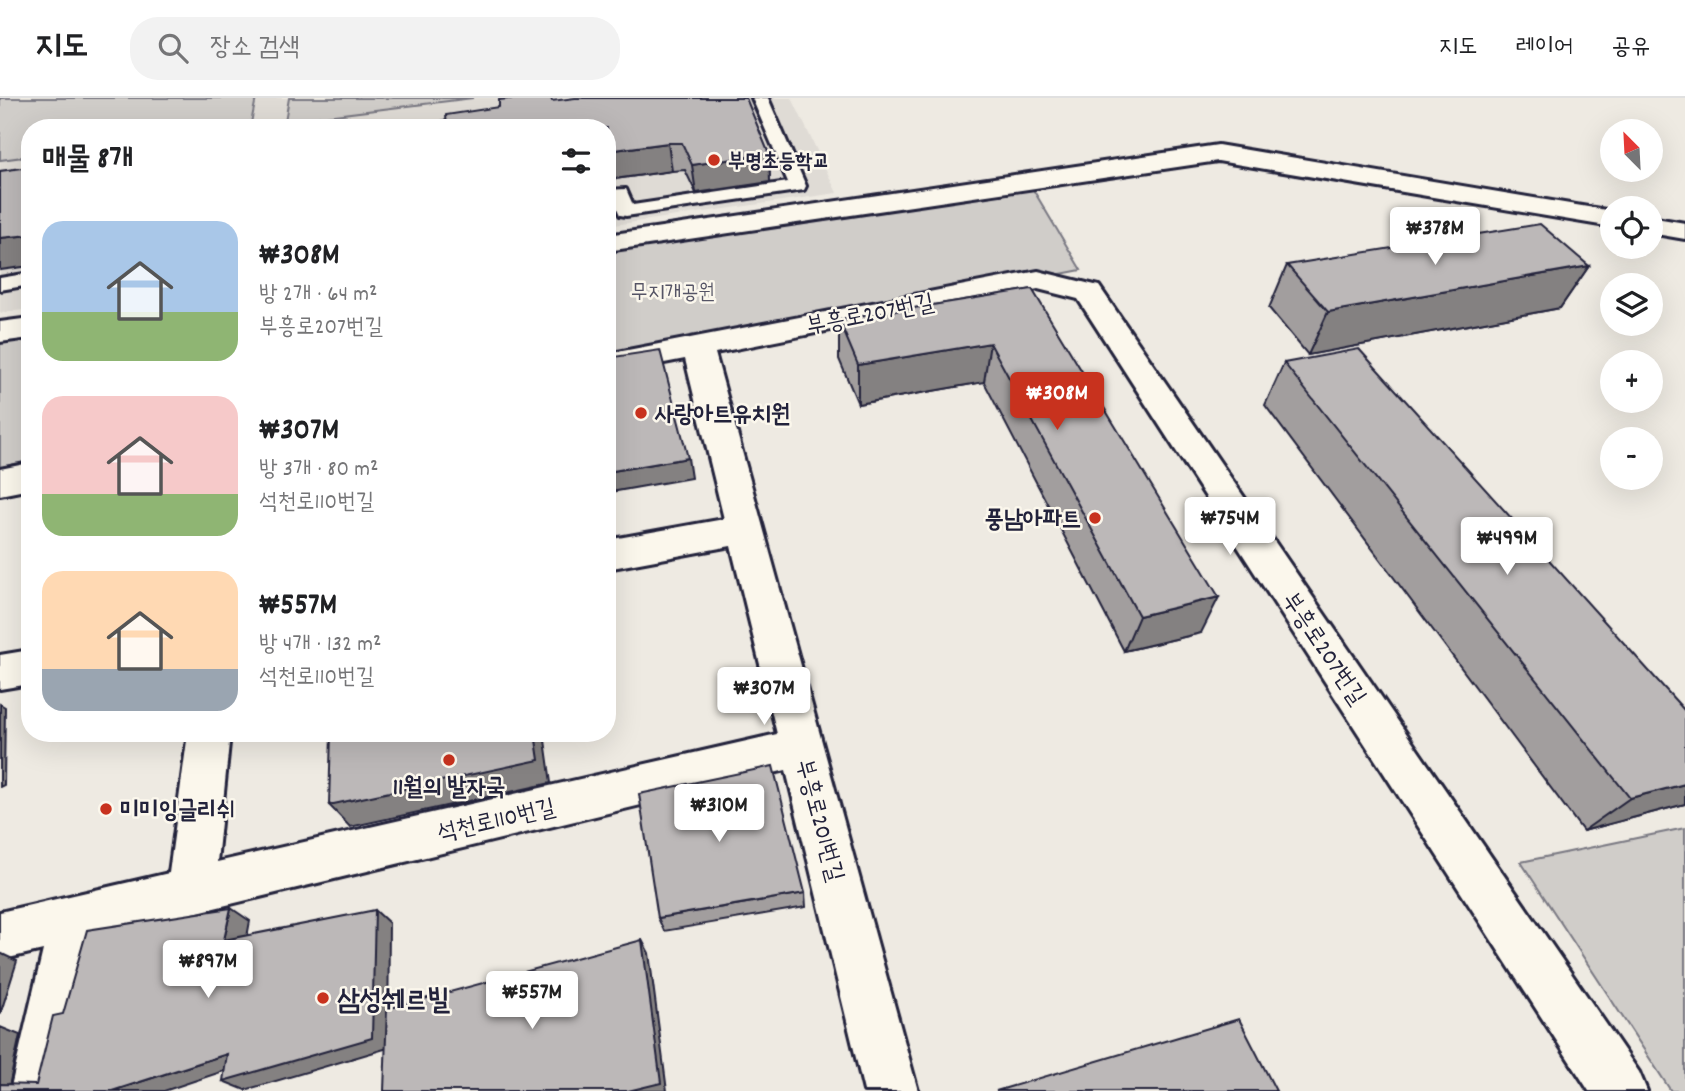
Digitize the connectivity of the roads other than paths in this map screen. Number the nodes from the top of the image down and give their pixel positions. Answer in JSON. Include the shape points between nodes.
{"nodes":[{"id":1,"x":760,"y":98,"type":"edge"},
{"id":2,"x":616,"y":194,"type":"edge"},
{"id":3,"x":1600,"y":217,"type":"edge"},
{"id":4,"x":1663,"y":227,"type":"edge"},
{"id":5,"x":1685,"y":231,"type":"edge"},
{"id":6,"x":616,"y":242,"type":"edge"},
{"id":7,"x":21,"y":280,"type":"edge"},
{"id":8,"x":0,"y":284,"type":"edge"},
{"id":9,"x":21,"y":329,"type":"edge"},
{"id":10,"x":0,"y":332,"type":"edge"},
{"id":11,"x":698,"y":346,"type":"junction"},
{"id":12,"x":616,"y":362,"type":"edge"},
{"id":13,"x":21,"y":478,"type":"edge"},
{"id":14,"x":0,"y":482,"type":"edge"},
{"id":15,"x":745,"y":529,"type":"junction"},
{"id":16,"x":616,"y":553,"type":"edge"},
{"id":17,"x":21,"y":669,"type":"edge"},
{"id":18,"x":0,"y":673,"type":"edge"},
{"id":19,"x":208,"y":742,"type":"edge"},
{"id":20,"x":802,"y":747,"type":"junction"},
{"id":21,"x":190,"y":891,"type":"junction"},
{"id":22,"x":74,"y":918,"type":"junction"},
{"id":23,"x":0,"y":936,"type":"edge"},
{"id":24,"x":37,"y":1091,"type":"edge"},
{"id":25,"x":891,"y":1091,"type":"edge"},
{"id":26,"x":1620,"y":1091,"type":"edge"}],
"edges":[{"from":1,"to":2,"type":"lane","via":[[798,186],[626,211],[620,193]]},
{"from":3,"to":6,"type":"street","via":[[1218,153]]},
{"from":4,"to":5,"type":"street"},
{"from":7,"to":8,"type":"lane"},
{"from":9,"to":10,"type":"street"},
{"from":11,"to":12,"type":"street","name":"부흥로207번길"},
{"from":11,"to":15,"type":"street","name":"부흥로201번길"},
{"from":11,"to":26,"type":"street","name":"부흥로207번길","via":[[1038,281],[1089,292]]},
{"from":13,"to":14,"type":"street"},
{"from":15,"to":16,"type":"street"},
{"from":15,"to":20,"type":"street","name":"부흥로201번길"},
{"from":17,"to":18,"type":"street"},
{"from":19,"to":21,"type":"street"},
{"from":20,"to":21,"type":"street","name":"석천로110번길"},
{"from":20,"to":25,"type":"street","name":"부흥로201번길"},
{"from":21,"to":22,"type":"street","name":"석천로110번길"},
{"from":22,"to":23,"type":"street","name":"석천로110번길"},
{"from":22,"to":24,"type":"street"}]}
